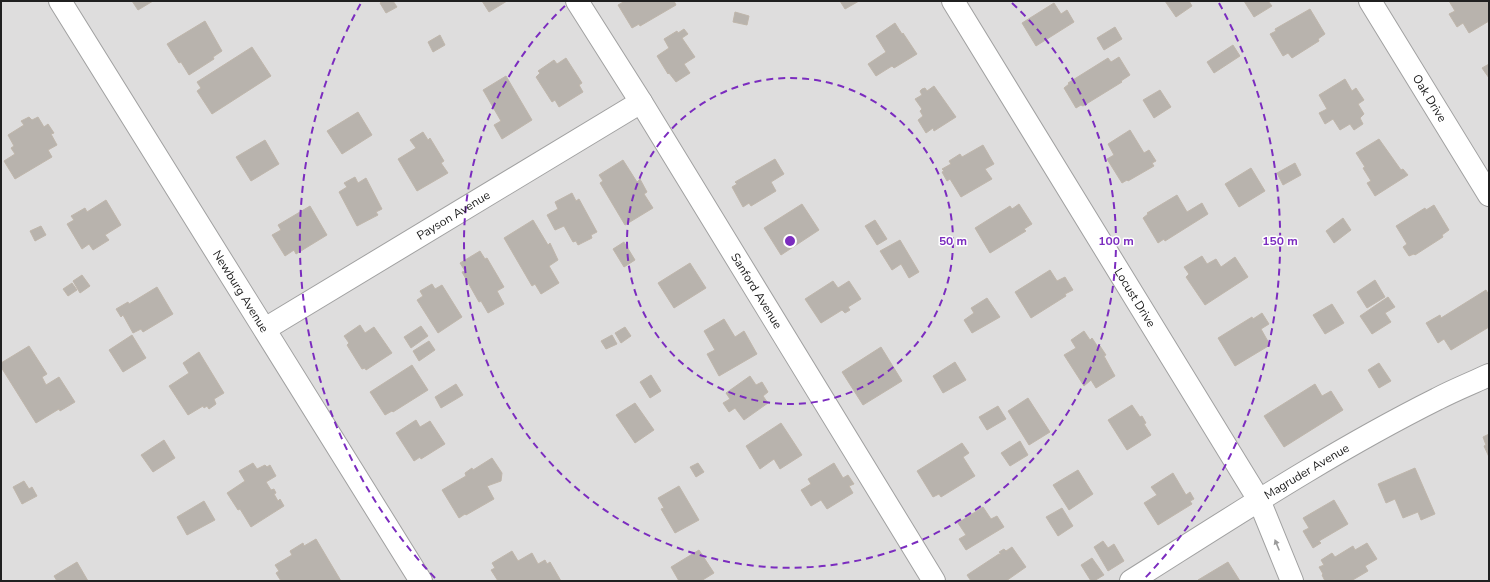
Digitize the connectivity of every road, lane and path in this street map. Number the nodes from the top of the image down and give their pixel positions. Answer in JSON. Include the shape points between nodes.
{"nodes":[{"id":1,"x":60,"y":1,"type":"edge"},
{"id":2,"x":577,"y":1,"type":"edge"},
{"id":3,"x":953,"y":1,"type":"edge"},
{"id":4,"x":1370,"y":1,"type":"edge"},
{"id":5,"x":641,"y":102,"type":"junction"},
{"id":6,"x":1489,"y":195,"type":"edge"},
{"id":7,"x":265,"y":329,"type":"junction"},
{"id":8,"x":1489,"y":375,"type":"edge"},
{"id":9,"x":1259,"y":500,"type":"junction"},
{"id":10,"x":421,"y":581,"type":"edge"},
{"id":11,"x":934,"y":581,"type":"edge"},
{"id":12,"x":1131,"y":581,"type":"edge"},
{"id":13,"x":1292,"y":581,"type":"edge"}],
"edges":[{"from":1,"to":7,"type":"street","name":"Newburg Avenue"},
{"from":2,"to":5,"type":"street","name":"Sanford Avenue"},
{"from":3,"to":9,"type":"street","name":"Locust Drive"},
{"from":4,"to":6,"type":"street","name":"Oak Drive"},
{"from":5,"to":7,"type":"street","name":"Payson Avenue"},
{"from":5,"to":11,"type":"street","name":"Sanford Avenue"},
{"from":7,"to":10,"type":"street","name":"Newburg Avenue"},
{"from":8,"to":9,"type":"street","name":"Magruder Avenue","via":[[1436,399]]},
{"from":9,"to":12,"type":"street","name":"Magruder Avenue"},
{"from":13,"to":9,"type":"street","name":"Locust Drive","one_way":true}]}
